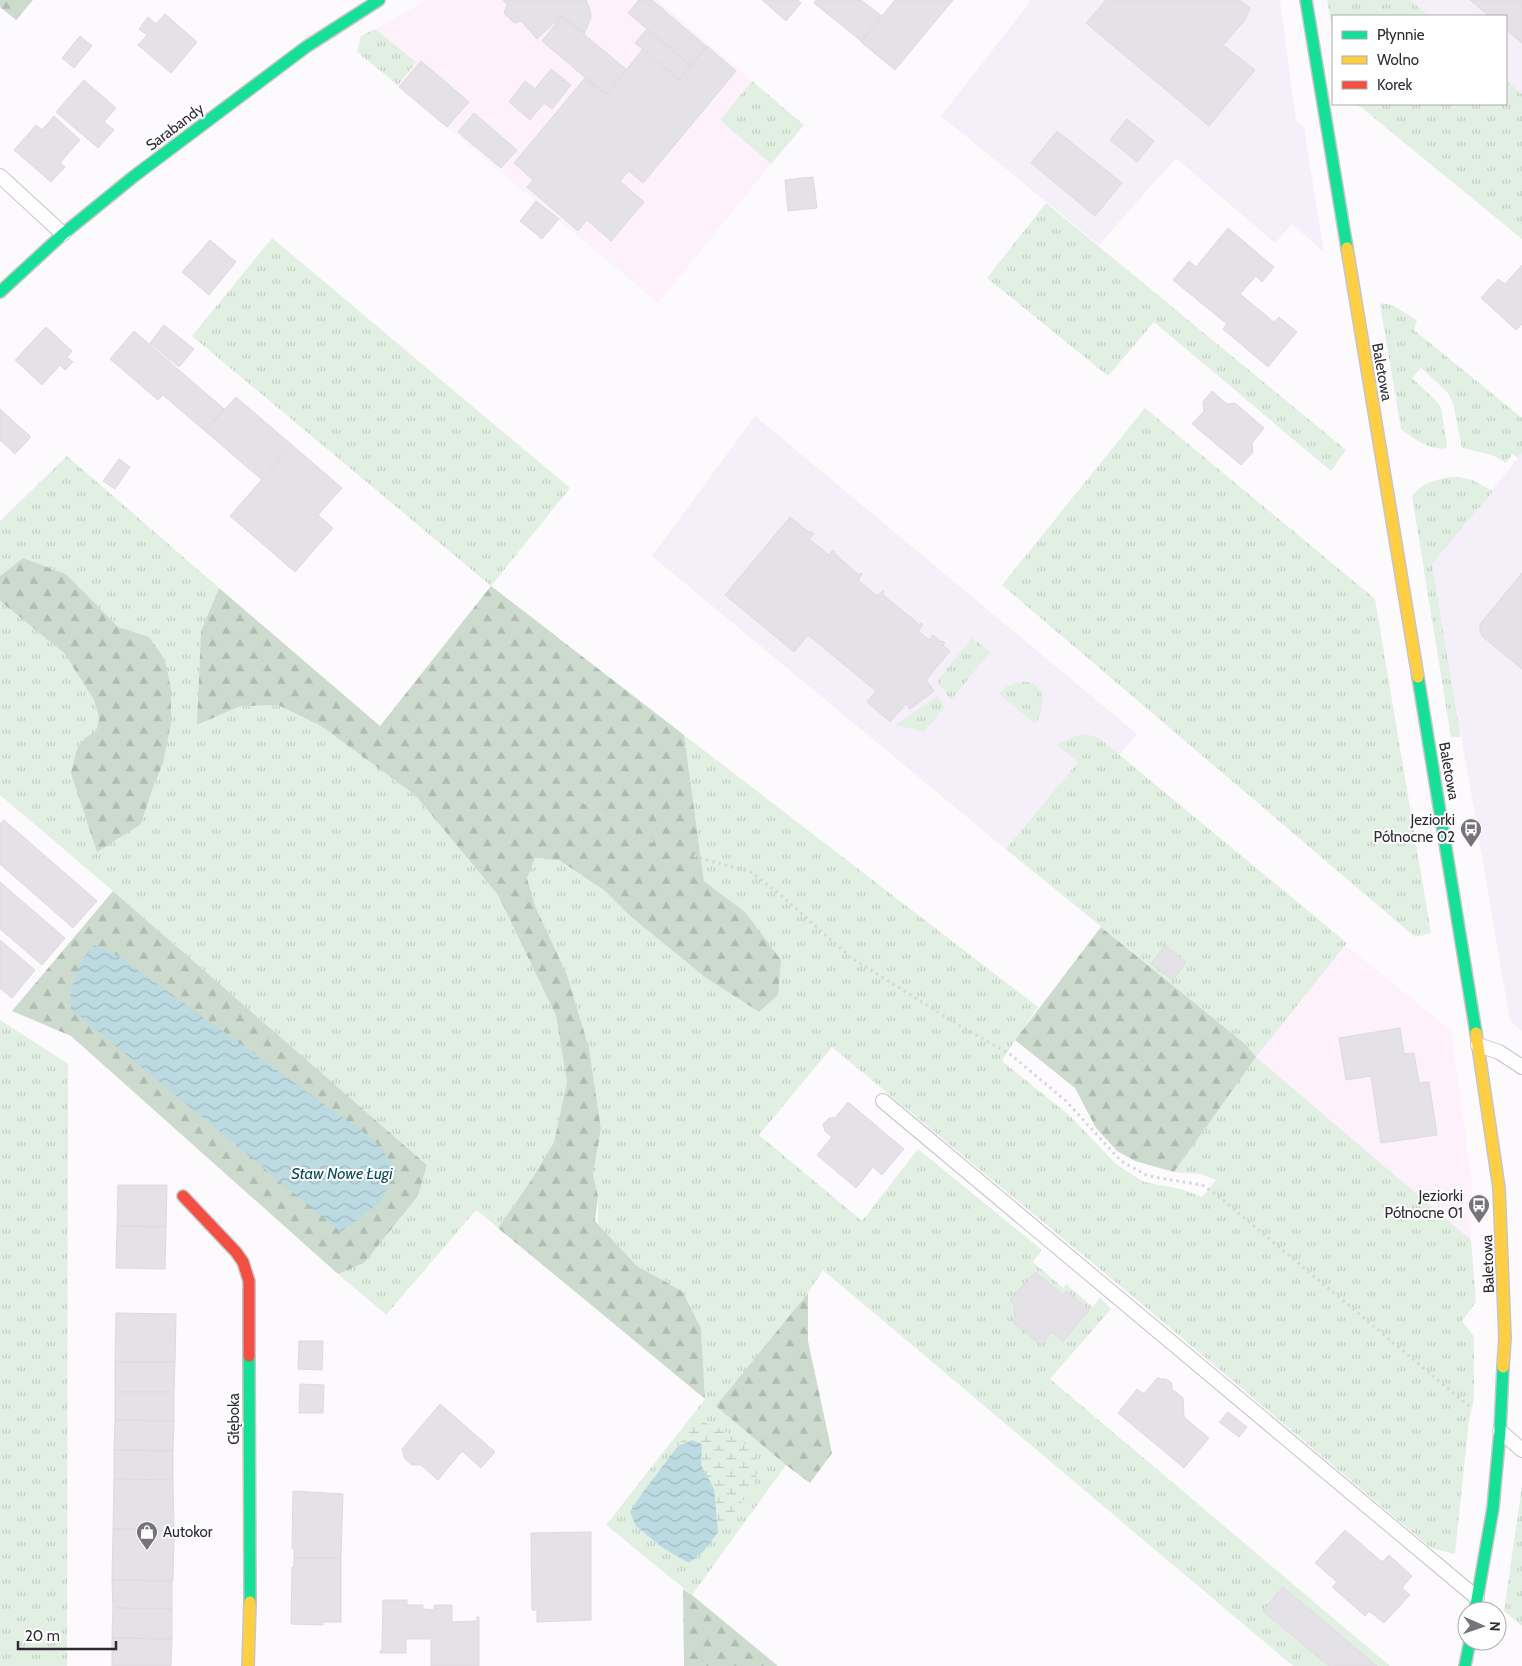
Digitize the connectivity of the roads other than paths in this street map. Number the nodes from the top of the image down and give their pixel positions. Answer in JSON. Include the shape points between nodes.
{"nodes":[{"id":1,"x":379,"y":0,"type":"edge"},
{"id":2,"x":1306,"y":0,"type":"edge"},
{"id":3,"x":0,"y":176,"type":"edge"},
{"id":4,"x":63,"y":234,"type":"junction"},
{"id":5,"x":0,"y":292,"type":"edge"},
{"id":6,"x":1478,"y":1045,"type":"junction"},
{"id":7,"x":1522,"y":1067,"type":"edge"},
{"id":8,"x":883,"y":1101,"type":"dead end"},
{"id":9,"x":183,"y":1196,"type":"dead end"},
{"id":10,"x":1500,"y":1431,"type":"junction"},
{"id":11,"x":1522,"y":1450,"type":"edge"},
{"id":12,"x":1472,"y":1601,"type":"edge"},
{"id":13,"x":1477,"y":1601,"type":"edge"},
{"id":14,"x":1468,"y":1651,"type":"edge"},
{"id":15,"x":248,"y":1666,"type":"edge"},
{"id":16,"x":1465,"y":1666,"type":"edge"}],
"edges":[{"from":1,"to":4,"type":"street","name":"Sarabandy","via":[[306,47]]},
{"from":2,"to":6,"type":"street","name":"Baletowa"},
{"from":3,"to":4,"type":"lane"},
{"from":4,"to":5,"type":"street","name":"Sarabandy"},
{"from":6,"to":7,"type":"lane","via":[[1499,1052]]},
{"from":6,"to":10,"type":"street","name":"Baletowa","via":[[1494,1150],[1501,1226],[1505,1338]]},
{"from":8,"to":12,"type":"lane"},
{"from":9,"to":15,"type":"street","name":"Głęboka","via":[[236,1252],[243,1262],[248,1281]]},
{"from":10,"to":11,"type":"lane"},
{"from":10,"to":13,"type":"street","name":"Baletowa","via":[[1493,1508]]},
{"from":14,"to":16,"type":"street"}]}
